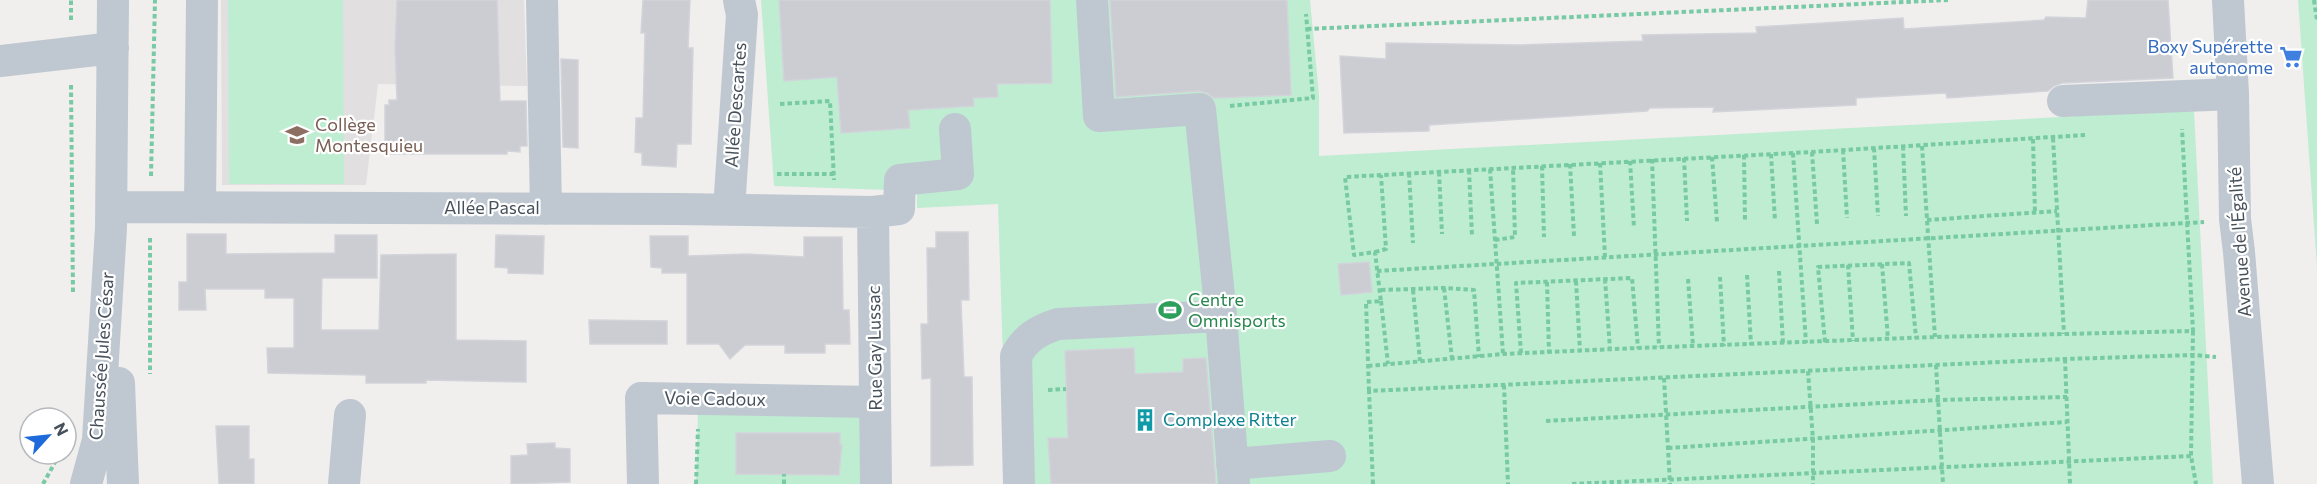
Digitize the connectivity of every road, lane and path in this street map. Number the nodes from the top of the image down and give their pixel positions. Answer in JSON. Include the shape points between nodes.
{"nodes":[{"id":1,"x":71,"y":0,"type":"edge"},
{"id":2,"x":113,"y":0,"type":"edge"},
{"id":3,"x":155,"y":0,"type":"edge"},
{"id":4,"x":202,"y":0,"type":"edge"},
{"id":5,"x":542,"y":0,"type":"edge"},
{"id":6,"x":739,"y":0,"type":"edge"},
{"id":7,"x":1092,"y":0,"type":"edge"},
{"id":8,"x":1948,"y":0,"type":"edge"},
{"id":9,"x":2228,"y":0,"type":"edge"},
{"id":10,"x":2314,"y":0,"type":"edge"},
{"id":11,"x":1306,"y":14,"type":"dead end"},
{"id":12,"x":2317,"y":20,"type":"edge"},
{"id":13,"x":1307,"y":29,"type":"junction"},
{"id":14,"x":113,"y":48,"type":"junction"},
{"id":15,"x":71,"y":53,"type":"junction"},
{"id":16,"x":0,"y":61,"type":"edge"},
{"id":17,"x":2233,"y":94,"type":"junction"},
{"id":18,"x":2063,"y":101,"type":"dead end"},
{"id":19,"x":780,"y":104,"type":"dead end"},
{"id":20,"x":1200,"y":109,"type":"junction"},
{"id":21,"x":2182,"y":125,"type":"dead end"},
{"id":22,"x":955,"y":129,"type":"dead end"},
{"id":23,"x":2088,"y":134,"type":"dead end"},
{"id":24,"x":2053,"y":138,"type":"junction"},
{"id":25,"x":2033,"y":139,"type":"junction"},
{"id":26,"x":1903,"y":146,"type":"junction"},
{"id":27,"x":1922,"y":146,"type":"junction"},
{"id":28,"x":1874,"y":148,"type":"junction"},
{"id":29,"x":1843,"y":150,"type":"junction"},
{"id":30,"x":1812,"y":152,"type":"junction"},
{"id":31,"x":1793,"y":153,"type":"junction"},
{"id":32,"x":1772,"y":154,"type":"junction"},
{"id":33,"x":1744,"y":155,"type":"junction"},
{"id":34,"x":1712,"y":157,"type":"junction"},
{"id":35,"x":1684,"y":158,"type":"junction"},
{"id":36,"x":1652,"y":159,"type":"junction"},
{"id":37,"x":1630,"y":161,"type":"junction"},
{"id":38,"x":1600,"y":163,"type":"junction"},
{"id":39,"x":1570,"y":164,"type":"junction"},
{"id":40,"x":1542,"y":166,"type":"junction"},
{"id":41,"x":1514,"y":168,"type":"junction"},
{"id":42,"x":1490,"y":169,"type":"junction"},
{"id":43,"x":1469,"y":170,"type":"junction"},
{"id":44,"x":1439,"y":172,"type":"junction"},
{"id":45,"x":1409,"y":173,"type":"junction"},
{"id":46,"x":777,"y":174,"type":"dead end"},
{"id":47,"x":834,"y":174,"type":"junction"},
{"id":48,"x":1381,"y":175,"type":"junction"},
{"id":49,"x":151,"y":178,"type":"dead end"},
{"id":50,"x":200,"y":207,"type":"junction"},
{"id":51,"x":546,"y":209,"type":"junction"},
{"id":52,"x":729,"y":209,"type":"junction"},
{"id":53,"x":836,"y":211,"type":"junction"},
{"id":54,"x":2057,"y":211,"type":"junction"},
{"id":55,"x":873,"y":212,"type":"junction"},
{"id":56,"x":2035,"y":213,"type":"junction"},
{"id":57,"x":1878,"y":216,"type":"dead end"},
{"id":58,"x":1906,"y":216,"type":"dead end"},
{"id":59,"x":111,"y":217,"type":"junction"},
{"id":60,"x":1847,"y":218,"type":"dead end"},
{"id":61,"x":2235,"y":219,"type":"junction"},
{"id":62,"x":1927,"y":220,"type":"junction"},
{"id":63,"x":1687,"y":221,"type":"dead end"},
{"id":64,"x":1775,"y":221,"type":"dead end"},
{"id":65,"x":1717,"y":222,"type":"dead end"},
{"id":66,"x":1745,"y":222,"type":"dead end"},
{"id":67,"x":2188,"y":223,"type":"junction"},
{"id":68,"x":1817,"y":224,"type":"dead end"},
{"id":69,"x":1634,"y":228,"type":"dead end"},
{"id":70,"x":2058,"y":231,"type":"junction"},
{"id":71,"x":150,"y":233,"type":"dead end"},
{"id":72,"x":1442,"y":234,"type":"dead end"},
{"id":73,"x":1472,"y":236,"type":"dead end"},
{"id":74,"x":1574,"y":236,"type":"dead end"},
{"id":75,"x":1544,"y":237,"type":"dead end"},
{"id":76,"x":1928,"y":238,"type":"junction"},
{"id":77,"x":1495,"y":240,"type":"junction"},
{"id":78,"x":1413,"y":243,"type":"dead end"},
{"id":79,"x":1799,"y":246,"type":"junction"},
{"id":80,"x":1375,"y":252,"type":"junction"},
{"id":81,"x":1656,"y":254,"type":"junction"},
{"id":82,"x":1605,"y":257,"type":"junction"},
{"id":83,"x":1497,"y":264,"type":"junction"},
{"id":84,"x":1882,"y":264,"type":"junction"},
{"id":85,"x":1848,"y":265,"type":"junction"},
{"id":86,"x":1377,"y":271,"type":"junction"},
{"id":87,"x":1779,"y":271,"type":"dead end"},
{"id":88,"x":1747,"y":275,"type":"dead end"},
{"id":89,"x":1720,"y":278,"type":"dead end"},
{"id":90,"x":1605,"y":279,"type":"junction"},
{"id":91,"x":1688,"y":279,"type":"dead end"},
{"id":92,"x":1576,"y":281,"type":"junction"},
{"id":93,"x":1547,"y":282,"type":"junction"},
{"id":94,"x":1444,"y":288,"type":"junction"},
{"id":95,"x":1381,"y":290,"type":"dead end"},
{"id":96,"x":1413,"y":290,"type":"junction"},
{"id":97,"x":73,"y":301,"type":"dead end"},
{"id":98,"x":1381,"y":301,"type":"junction"},
{"id":99,"x":1221,"y":316,"type":"junction"},
{"id":100,"x":2193,"y":332,"type":"junction"},
{"id":101,"x":2064,"y":334,"type":"junction"},
{"id":102,"x":1935,"y":337,"type":"junction"},
{"id":103,"x":1916,"y":338,"type":"junction"},
{"id":104,"x":1888,"y":339,"type":"junction"},
{"id":105,"x":1853,"y":340,"type":"junction"},
{"id":106,"x":1825,"y":342,"type":"junction"},
{"id":107,"x":1806,"y":343,"type":"junction"},
{"id":108,"x":1783,"y":344,"type":"junction"},
{"id":109,"x":1724,"y":345,"type":"junction"},
{"id":110,"x":1751,"y":345,"type":"junction"},
{"id":111,"x":1693,"y":346,"type":"junction"},
{"id":112,"x":1659,"y":347,"type":"junction"},
{"id":113,"x":1638,"y":348,"type":"junction"},
{"id":114,"x":1610,"y":350,"type":"junction"},
{"id":115,"x":1580,"y":351,"type":"junction"},
{"id":116,"x":1549,"y":352,"type":"junction"},
{"id":117,"x":1503,"y":354,"type":"junction"},
{"id":118,"x":1521,"y":354,"type":"junction"},
{"id":119,"x":2194,"y":355,"type":"junction"},
{"id":120,"x":1479,"y":357,"type":"junction"},
{"id":121,"x":1452,"y":359,"type":"junction"},
{"id":122,"x":2065,"y":359,"type":"junction"},
{"id":123,"x":2248,"y":359,"type":"junction"},
{"id":124,"x":1420,"y":362,"type":"junction"},
{"id":125,"x":1388,"y":364,"type":"junction"},
{"id":126,"x":1936,"y":365,"type":"junction"},
{"id":127,"x":1368,"y":366,"type":"junction"},
{"id":128,"x":1808,"y":371,"type":"junction"},
{"id":129,"x":1664,"y":378,"type":"junction"},
{"id":130,"x":150,"y":380,"type":"dead end"},
{"id":131,"x":1504,"y":385,"type":"junction"},
{"id":132,"x":1369,"y":391,"type":"junction"},
{"id":133,"x":2067,"y":397,"type":"junction"},
{"id":134,"x":698,"y":399,"type":"junction"},
{"id":135,"x":1938,"y":400,"type":"junction"},
{"id":136,"x":875,"y":402,"type":"junction"},
{"id":137,"x":1810,"y":406,"type":"junction"},
{"id":138,"x":1666,"y":413,"type":"junction"},
{"id":139,"x":350,"y":415,"type":"dead end"},
{"id":140,"x":1546,"y":421,"type":"dead end"},
{"id":141,"x":2067,"y":422,"type":"junction"},
{"id":142,"x":1940,"y":432,"type":"junction"},
{"id":143,"x":1814,"y":440,"type":"junction"},
{"id":144,"x":1668,"y":448,"type":"junction"},
{"id":145,"x":1330,"y":456,"type":"dead end"},
{"id":146,"x":2191,"y":456,"type":"junction"},
{"id":147,"x":2068,"y":461,"type":"junction"},
{"id":148,"x":53,"y":466,"type":"edge"},
{"id":149,"x":1943,"y":467,"type":"junction"},
{"id":150,"x":1812,"y":473,"type":"junction"},
{"id":151,"x":784,"y":474,"type":"dead end"},
{"id":152,"x":1233,"y":474,"type":"edge"},
{"id":153,"x":1670,"y":482,"type":"edge"},
{"id":154,"x":43,"y":484,"type":"edge"},
{"id":155,"x":86,"y":484,"type":"edge"},
{"id":156,"x":123,"y":484,"type":"edge"},
{"id":157,"x":344,"y":484,"type":"edge"},
{"id":158,"x":643,"y":484,"type":"edge"},
{"id":159,"x":696,"y":484,"type":"edge"},
{"id":160,"x":784,"y":484,"type":"edge"},
{"id":161,"x":876,"y":484,"type":"edge"},
{"id":162,"x":1019,"y":484,"type":"edge"},
{"id":163,"x":1373,"y":484,"type":"edge"},
{"id":164,"x":1508,"y":484,"type":"edge"},
{"id":165,"x":1572,"y":484,"type":"edge"},
{"id":166,"x":1813,"y":484,"type":"edge"},
{"id":167,"x":1943,"y":484,"type":"edge"},
{"id":168,"x":2070,"y":484,"type":"edge"},
{"id":169,"x":2196,"y":484,"type":"edge"},
{"id":170,"x":2258,"y":484,"type":"edge"}],
"edges":[{"from":1,"to":15,"type":"path"},
{"from":2,"to":14,"type":"street","name":"Chaussée Jules César"},
{"from":3,"to":49,"type":"path"},
{"from":4,"to":50,"type":"street"},
{"from":5,"to":51,"type":"street"},
{"from":6,"to":52,"type":"street","name":"Allée Descartes","via":[[742,15]]},
{"from":7,"to":20,"type":"street","via":[[1099,116]]},
{"from":8,"to":13,"type":"path"},
{"from":9,"to":17,"type":"street","name":"Avenue de l'Égalité"},
{"from":10,"to":12,"type":"path"},
{"from":11,"to":13,"type":"path"},
{"from":13,"to":20,"type":"path","via":[[1313,98]]},
{"from":14,"to":15,"type":"street"},
{"from":14,"to":59,"type":"street","name":"Chaussée Jules César"},
{"from":15,"to":16,"type":"street"},
{"from":15,"to":97,"type":"path"},
{"from":17,"to":18,"type":"street"},
{"from":17,"to":61,"type":"street","name":"Avenue de l'Égalité"},
{"from":19,"to":47,"type":"path","via":[[830,101]]},
{"from":20,"to":99,"type":"street"},
{"from":21,"to":67,"type":"path"},
{"from":22,"to":55,"type":"street","name":"Allée Pascal","via":[[958,174],[900,180],[899,209]]},
{"from":23,"to":24,"type":"path"},
{"from":24,"to":25,"type":"path"},
{"from":24,"to":54,"type":"path"},
{"from":25,"to":27,"type":"path"},
{"from":25,"to":56,"type":"path"},
{"from":26,"to":27,"type":"path"},
{"from":26,"to":28,"type":"path"},
{"from":26,"to":58,"type":"path"},
{"from":27,"to":62,"type":"path"},
{"from":28,"to":29,"type":"path"},
{"from":28,"to":57,"type":"path"},
{"from":29,"to":30,"type":"path"},
{"from":29,"to":60,"type":"path"},
{"from":30,"to":31,"type":"path"},
{"from":30,"to":68,"type":"path"},
{"from":31,"to":32,"type":"path"},
{"from":31,"to":79,"type":"path"},
{"from":32,"to":33,"type":"path"},
{"from":32,"to":64,"type":"path"},
{"from":33,"to":34,"type":"path"},
{"from":33,"to":66,"type":"path"},
{"from":34,"to":35,"type":"path"},
{"from":34,"to":65,"type":"path"},
{"from":35,"to":36,"type":"path"},
{"from":35,"to":63,"type":"path"},
{"from":36,"to":37,"type":"path"},
{"from":36,"to":81,"type":"path"},
{"from":37,"to":38,"type":"path"},
{"from":37,"to":69,"type":"path"},
{"from":38,"to":39,"type":"path"},
{"from":38,"to":82,"type":"path"},
{"from":39,"to":40,"type":"path"},
{"from":39,"to":74,"type":"path"},
{"from":40,"to":41,"type":"path"},
{"from":40,"to":75,"type":"path"},
{"from":41,"to":42,"type":"path"},
{"from":41,"to":77,"type":"path","via":[[1515,237]]},
{"from":42,"to":43,"type":"path"},
{"from":42,"to":77,"type":"path"},
{"from":43,"to":44,"type":"path"},
{"from":43,"to":73,"type":"path"},
{"from":44,"to":45,"type":"path"},
{"from":44,"to":72,"type":"path"},
{"from":45,"to":48,"type":"path"},
{"from":45,"to":78,"type":"path"},
{"from":46,"to":47,"type":"path"},
{"from":47,"to":53,"type":"path"},
{"from":48,"to":80,"type":"path","via":[[1386,249]]},
{"from":48,"to":80,"type":"path","via":[[1345,177],[1354,255]]},
{"from":50,"to":51,"type":"street","name":"Allée Pascal"},
{"from":50,"to":59,"type":"street","name":"Allée Pascal"},
{"from":51,"to":52,"type":"street","name":"Allée Pascal"},
{"from":52,"to":53,"type":"street","name":"Allée Pascal"},
{"from":53,"to":55,"type":"street","name":"Allée Pascal"},
{"from":54,"to":56,"type":"path"},
{"from":54,"to":70,"type":"path"},
{"from":55,"to":136,"type":"street","name":"Rue Gay Lussac"},
{"from":56,"to":62,"type":"path"},
{"from":59,"to":155,"type":"street","name":"Chaussée Jules César","via":[[98,440]]},
{"from":59,"to":156,"type":"street","name":"Chaussée Jules César"},
{"from":61,"to":67,"type":"path"},
{"from":61,"to":123,"type":"street","name":"Avenue de l'Égalité"},
{"from":62,"to":76,"type":"path"},
{"from":67,"to":70,"type":"path"},
{"from":67,"to":100,"type":"path"},
{"from":70,"to":76,"type":"path"},
{"from":70,"to":101,"type":"path"},
{"from":71,"to":130,"type":"path"},
{"from":76,"to":79,"type":"path"},
{"from":76,"to":102,"type":"path"},
{"from":77,"to":83,"type":"path"},
{"from":79,"to":81,"type":"path"},
{"from":79,"to":107,"type":"path"},
{"from":80,"to":86,"type":"path"},
{"from":81,"to":82,"type":"path"},
{"from":81,"to":112,"type":"path"},
{"from":82,"to":83,"type":"path"},
{"from":83,"to":86,"type":"path"},
{"from":83,"to":117,"type":"path"},
{"from":84,"to":85,"type":"path"},
{"from":84,"to":103,"type":"path","via":[[1909,263]]},
{"from":84,"to":104,"type":"path"},
{"from":85,"to":105,"type":"path"},
{"from":85,"to":106,"type":"path","via":[[1818,267]]},
{"from":86,"to":98,"type":"path"},
{"from":87,"to":108,"type":"path"},
{"from":88,"to":110,"type":"path"},
{"from":89,"to":109,"type":"path"},
{"from":90,"to":92,"type":"path"},
{"from":90,"to":113,"type":"path","via":[[1632,278]]},
{"from":90,"to":114,"type":"path"},
{"from":91,"to":111,"type":"path"},
{"from":92,"to":93,"type":"path"},
{"from":92,"to":115,"type":"path"},
{"from":93,"to":116,"type":"path"},
{"from":93,"to":118,"type":"path","via":[[1516,283]]},
{"from":94,"to":96,"type":"path"},
{"from":94,"to":120,"type":"path","via":[[1474,290]]},
{"from":94,"to":121,"type":"path"},
{"from":95,"to":96,"type":"path"},
{"from":96,"to":124,"type":"path"},
{"from":98,"to":125,"type":"path"},
{"from":98,"to":127,"type":"path","via":[[1366,302]]},
{"from":99,"to":152,"type":"street"},
{"from":99,"to":162,"type":"street","via":[[1058,324],[1041,329],[1026,340],[1016,356]]},
{"from":100,"to":101,"type":"path"},
{"from":100,"to":119,"type":"path"},
{"from":101,"to":102,"type":"path"},
{"from":102,"to":103,"type":"path"},
{"from":103,"to":104,"type":"path"},
{"from":104,"to":105,"type":"path"},
{"from":105,"to":106,"type":"path"},
{"from":106,"to":107,"type":"path"},
{"from":107,"to":108,"type":"path"},
{"from":108,"to":110,"type":"path"},
{"from":109,"to":110,"type":"path"},
{"from":109,"to":111,"type":"path"},
{"from":111,"to":112,"type":"path"},
{"from":112,"to":113,"type":"path"},
{"from":113,"to":114,"type":"path"},
{"from":114,"to":115,"type":"path"},
{"from":115,"to":116,"type":"path"},
{"from":116,"to":118,"type":"path"},
{"from":117,"to":118,"type":"path"},
{"from":117,"to":120,"type":"path"},
{"from":119,"to":122,"type":"path"},
{"from":119,"to":123,"type":"path"},
{"from":119,"to":146,"type":"path"},
{"from":120,"to":121,"type":"path"},
{"from":121,"to":124,"type":"path"},
{"from":122,"to":126,"type":"path"},
{"from":122,"to":133,"type":"path"},
{"from":123,"to":170,"type":"street","name":"Avenue de l'Égalité"},
{"from":124,"to":125,"type":"path"},
{"from":125,"to":127,"type":"path"},
{"from":126,"to":128,"type":"path"},
{"from":126,"to":135,"type":"path"},
{"from":127,"to":132,"type":"path"},
{"from":128,"to":129,"type":"path"},
{"from":128,"to":137,"type":"path"},
{"from":129,"to":131,"type":"path"},
{"from":129,"to":138,"type":"path"},
{"from":131,"to":132,"type":"path"},
{"from":131,"to":164,"type":"path"},
{"from":132,"to":163,"type":"path"},
{"from":133,"to":135,"type":"path"},
{"from":133,"to":141,"type":"path"},
{"from":134,"to":136,"type":"street","name":"Voie Cadoux"},
{"from":134,"to":158,"type":"street","name":"Voie Cadoux","via":[[641,398]]},
{"from":134,"to":159,"type":"path"},
{"from":135,"to":137,"type":"path"},
{"from":135,"to":142,"type":"path"},
{"from":136,"to":161,"type":"street","name":"Rue Gay Lussac"},
{"from":137,"to":138,"type":"path"},
{"from":137,"to":143,"type":"path"},
{"from":138,"to":140,"type":"path"},
{"from":138,"to":144,"type":"path"},
{"from":139,"to":157,"type":"street"},
{"from":141,"to":142,"type":"path"},
{"from":141,"to":147,"type":"path"},
{"from":142,"to":143,"type":"path"},
{"from":142,"to":149,"type":"path"},
{"from":143,"to":144,"type":"path"},
{"from":143,"to":150,"type":"path"},
{"from":144,"to":153,"type":"path"},
{"from":145,"to":152,"type":"street"},
{"from":146,"to":147,"type":"path"},
{"from":146,"to":169,"type":"path"},
{"from":147,"to":149,"type":"path"},
{"from":147,"to":168,"type":"path"},
{"from":148,"to":154,"type":"path"},
{"from":149,"to":150,"type":"path"},
{"from":149,"to":167,"type":"path"},
{"from":150,"to":153,"type":"path"},
{"from":150,"to":166,"type":"path"},
{"from":151,"to":160,"type":"path"},
{"from":153,"to":165,"type":"path"}]}
